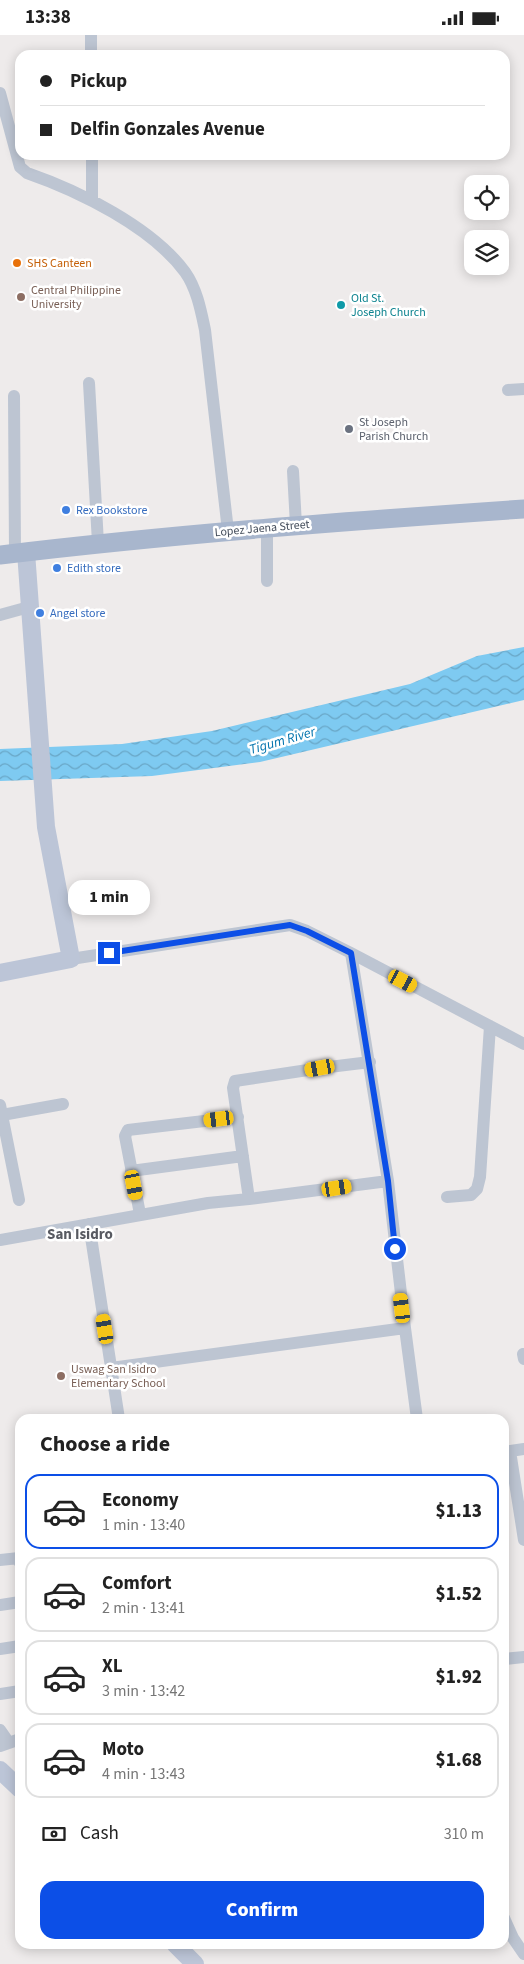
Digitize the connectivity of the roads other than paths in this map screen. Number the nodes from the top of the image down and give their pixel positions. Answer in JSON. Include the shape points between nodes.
{"nodes":[{"id":1,"x":90,"y":35,"type":"edge"},
{"id":2,"x":91,"y":50,"type":"edge"},
{"id":3,"x":0,"y":93,"type":"edge"},
{"id":4,"x":15,"y":148,"type":"edge"},
{"id":5,"x":18,"y":160,"type":"edge"},
{"id":6,"x":92,"y":160,"type":"edge"},
{"id":7,"x":92,"y":200,"type":"junction"},
{"id":8,"x":89,"y":383,"type":"dead end"},
{"id":9,"x":524,"y":389,"type":"edge"},
{"id":10,"x":508,"y":390,"type":"dead end"},
{"id":11,"x":14,"y":396,"type":"dead end"},
{"id":12,"x":293,"y":471,"type":"dead end"},
{"id":13,"x":524,"y":509,"type":"edge"},
{"id":14,"x":296,"y":525,"type":"junction"},
{"id":15,"x":267,"y":527,"type":"junction"},
{"id":16,"x":228,"y":531,"type":"junction"},
{"id":17,"x":98,"y":543,"type":"junction"},
{"id":18,"x":13,"y":554,"type":"edge"},
{"id":19,"x":267,"y":581,"type":"dead end"},
{"id":20,"x":29,"y":607,"type":"junction"},
{"id":21,"x":0,"y":615,"type":"edge"},
{"id":22,"x":351,"y":953,"type":"junction"},
{"id":23,"x":71,"y":959,"type":"junction"},
{"id":24,"x":0,"y":973,"type":"edge"},
{"id":25,"x":490,"y":1027,"type":"junction"},
{"id":26,"x":524,"y":1044,"type":"edge"},
{"id":27,"x":370,"y":1062,"type":"junction"},
{"id":28,"x":63,"y":1104,"type":"dead end"},
{"id":29,"x":1,"y":1110,"type":"edge"},
{"id":30,"x":238,"y":1117,"type":"junction"},
{"id":31,"x":243,"y":1155,"type":"junction"},
{"id":32,"x":131,"y":1171,"type":"junction"},
{"id":33,"x":388,"y":1181,"type":"junction"},
{"id":34,"x":448,"y":1197,"type":"dead end"},
{"id":35,"x":249,"y":1199,"type":"junction"},
{"id":36,"x":19,"y":1200,"type":"dead end"},
{"id":37,"x":140,"y":1214,"type":"junction"},
{"id":38,"x":89,"y":1224,"type":"junction"},
{"id":39,"x":0,"y":1240,"type":"edge"},
{"id":40,"x":405,"y":1328,"type":"junction"},
{"id":41,"x":112,"y":1368,"type":"junction"},
{"id":42,"x":118,"y":1414,"type":"edge"},
{"id":43,"x":416,"y":1414,"type":"edge"},
{"id":44,"x":524,"y":1449,"type":"edge"},
{"id":45,"x":509,"y":1452,"type":"edge"},
{"id":46,"x":509,"y":1462,"type":"edge"},
{"id":47,"x":524,"y":1540,"type":"edge"},
{"id":48,"x":15,"y":1558,"type":"edge"},
{"id":49,"x":0,"y":1560,"type":"edge"},
{"id":50,"x":15,"y":1603,"type":"edge"},
{"id":51,"x":0,"y":1605,"type":"edge"},
{"id":52,"x":15,"y":1647,"type":"edge"},
{"id":53,"x":0,"y":1649,"type":"edge"},
{"id":54,"x":524,"y":1657,"type":"edge"},
{"id":55,"x":509,"y":1658,"type":"edge"},
{"id":56,"x":15,"y":1692,"type":"edge"},
{"id":57,"x":0,"y":1694,"type":"edge"},
{"id":58,"x":0,"y":1730,"type":"edge"},
{"id":59,"x":10,"y":1743,"type":"edge"},
{"id":60,"x":0,"y":1770,"type":"edge"},
{"id":61,"x":15,"y":1784,"type":"edge"},
{"id":62,"x":509,"y":1929,"type":"edge"},
{"id":63,"x":180,"y":1949,"type":"edge"},
{"id":64,"x":524,"y":1954,"type":"edge"},
{"id":65,"x":194,"y":1964,"type":"edge"}],
"edges":[{"from":1,"to":2,"type":"street"},
{"from":3,"to":4,"type":"street"},
{"from":5,"to":7,"type":"street","via":[[27,173]]},
{"from":6,"to":7,"type":"street"},
{"from":7,"to":16,"type":"street","via":[[152,238],[186,273],[198,299],[205,330]]},
{"from":8,"to":17,"type":"street"},
{"from":9,"to":10,"type":"street"},
{"from":11,"to":18,"type":"street"},
{"from":12,"to":14,"type":"street"},
{"from":13,"to":14,"type":"main road","name":"Lopez Jaena Street"},
{"from":14,"to":15,"type":"main road","name":"Lopez Jaena Street"},
{"from":15,"to":16,"type":"main road","name":"Lopez Jaena Street"},
{"from":15,"to":19,"type":"street"},
{"from":16,"to":17,"type":"main road","name":"Lopez Jaena Street"},
{"from":17,"to":18,"type":"main road","name":"Lopez Jaena Street"},
{"from":18,"to":20,"type":"street"},
{"from":20,"to":21,"type":"street"},
{"from":20,"to":23,"type":"street","via":[[46,827]]},
{"from":22,"to":23,"type":"street","via":[[290,925]]},
{"from":22,"to":25,"type":"street"},
{"from":22,"to":27,"type":"street"},
{"from":23,"to":24,"type":"street"},
{"from":25,"to":26,"type":"street"},
{"from":25,"to":34,"type":"street","via":[[480,1177],[477,1189],[471,1195]]},
{"from":27,"to":30,"type":"street","via":[[235,1081],[233,1088]]},
{"from":27,"to":33,"type":"street"},
{"from":28,"to":29,"type":"street"},
{"from":29,"to":36,"type":"street"},
{"from":30,"to":31,"type":"street"},
{"from":30,"to":32,"type":"street","via":[[128,1130],[125,1136]]},
{"from":31,"to":32,"type":"street"},
{"from":31,"to":35,"type":"street"},
{"from":32,"to":37,"type":"street"},
{"from":33,"to":35,"type":"street"},
{"from":33,"to":40,"type":"street"},
{"from":35,"to":37,"type":"street"},
{"from":37,"to":38,"type":"street"},
{"from":38,"to":39,"type":"street"},
{"from":38,"to":41,"type":"street"},
{"from":40,"to":41,"type":"street"},
{"from":40,"to":43,"type":"street"},
{"from":41,"to":42,"type":"street"},
{"from":44,"to":45,"type":"street"},
{"from":46,"to":47,"type":"street"},
{"from":48,"to":49,"type":"street"},
{"from":50,"to":51,"type":"street"},
{"from":52,"to":53,"type":"street"},
{"from":54,"to":55,"type":"street"},
{"from":56,"to":57,"type":"street"},
{"from":58,"to":59,"type":"street"},
{"from":60,"to":61,"type":"street"},
{"from":62,"to":64,"type":"street"},
{"from":63,"to":65,"type":"street"}]}
